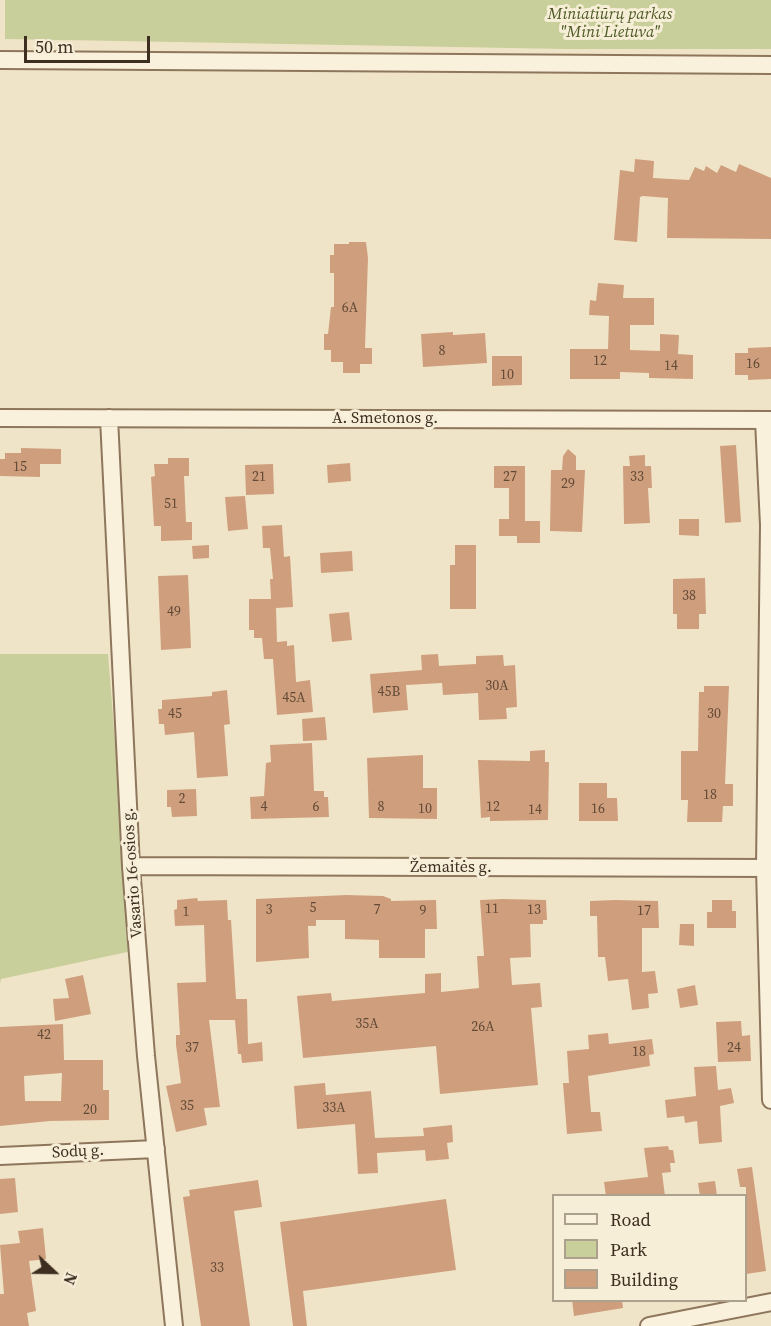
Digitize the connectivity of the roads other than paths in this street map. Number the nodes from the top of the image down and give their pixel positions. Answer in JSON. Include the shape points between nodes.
{"nodes":[{"id":1,"x":0,"y":60,"type":"edge"},
{"id":2,"x":771,"y":65,"type":"edge"},
{"id":3,"x":0,"y":418,"type":"edge"},
{"id":4,"x":109,"y":418,"type":"junction"},
{"id":5,"x":767,"y":420,"type":"edge"},
{"id":6,"x":131,"y":867,"type":"junction"},
{"id":7,"x":768,"y":868,"type":"edge"},
{"id":8,"x":771,"y":1100,"type":"edge"},
{"id":9,"x":156,"y":1149,"type":"junction"},
{"id":10,"x":0,"y":1156,"type":"edge"},
{"id":11,"x":771,"y":1302,"type":"edge"},
{"id":12,"x":174,"y":1326,"type":"edge"},
{"id":13,"x":649,"y":1326,"type":"edge"}],
"edges":[{"from":1,"to":2,"type":"street"},
{"from":3,"to":4,"type":"street","name":"A. Smetonos g."},
{"from":4,"to":5,"type":"street","name":"A. Smetonos g."},
{"from":4,"to":6,"type":"street","name":"Vasario 16-osios g."},
{"from":5,"to":7,"type":"street"},
{"from":6,"to":7,"type":"street","name":"Žemaitės g."},
{"from":6,"to":9,"type":"street","name":"Vasario 16-osios g."},
{"from":7,"to":8,"type":"street"},
{"from":9,"to":10,"type":"street","name":"Sodų g."},
{"from":9,"to":12,"type":"street","name":"Vasario 16-osios g."},
{"from":11,"to":13,"type":"street"}]}
